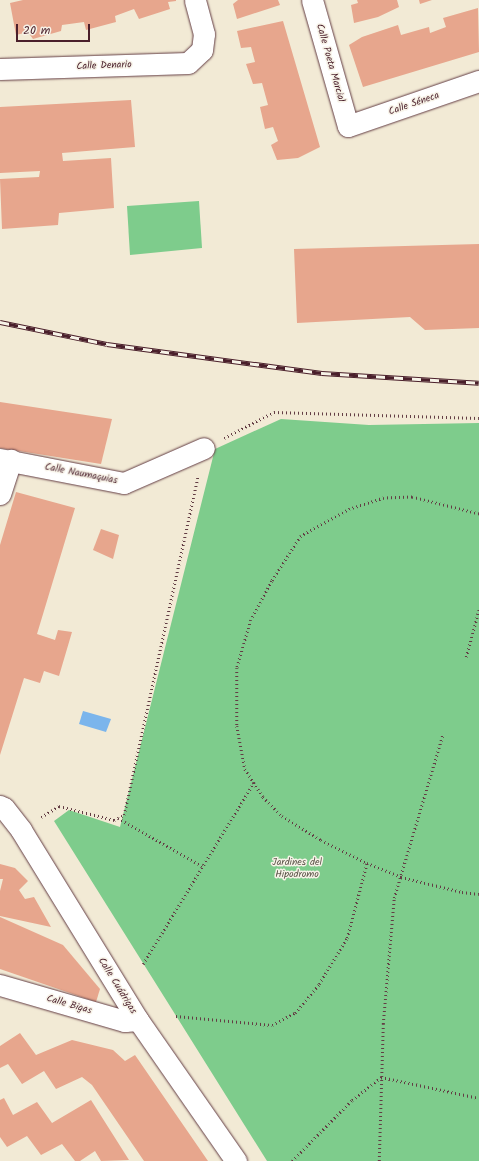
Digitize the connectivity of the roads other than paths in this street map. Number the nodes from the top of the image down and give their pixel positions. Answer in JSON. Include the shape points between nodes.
{"nodes":[{"id":1,"x":195,"y":0,"type":"edge"},
{"id":2,"x":312,"y":0,"type":"edge"},
{"id":3,"x":0,"y":70,"type":"edge"},
{"id":4,"x":479,"y":81,"type":"edge"},
{"id":5,"x":348,"y":126,"type":"joint"},
{"id":6,"x":204,"y":448,"type":"road end"},
{"id":7,"x":5,"y":460,"type":"edge"},
{"id":8,"x":0,"y":494,"type":"edge"},
{"id":9,"x":2,"y":807,"type":"edge"},
{"id":10,"x":0,"y":985,"type":"edge"},
{"id":11,"x":138,"y":1020,"type":"junction"},
{"id":12,"x":236,"y":1161,"type":"edge"}],
"edges":[{"from":1,"to":3,"type":"street","name":"Calle Denario","via":[[204,34],[202,50],[188,63]]},
{"from":2,"to":5,"type":"street","name":"Calle Poeta Marcial"},
{"from":4,"to":5,"type":"street","name":"Calle Séneca"},
{"from":6,"to":7,"type":"street","name":"Calle Naumaquias","via":[[124,483]]},
{"from":7,"to":8,"type":"street"},
{"from":9,"to":11,"type":"street","name":"Calle Cuádrigas","via":[[21,830]]},
{"from":10,"to":11,"type":"street","name":"Calle Bigas","via":[[125,1021]]},
{"from":11,"to":12,"type":"street","name":"Calle Cuádrigas"}]}
